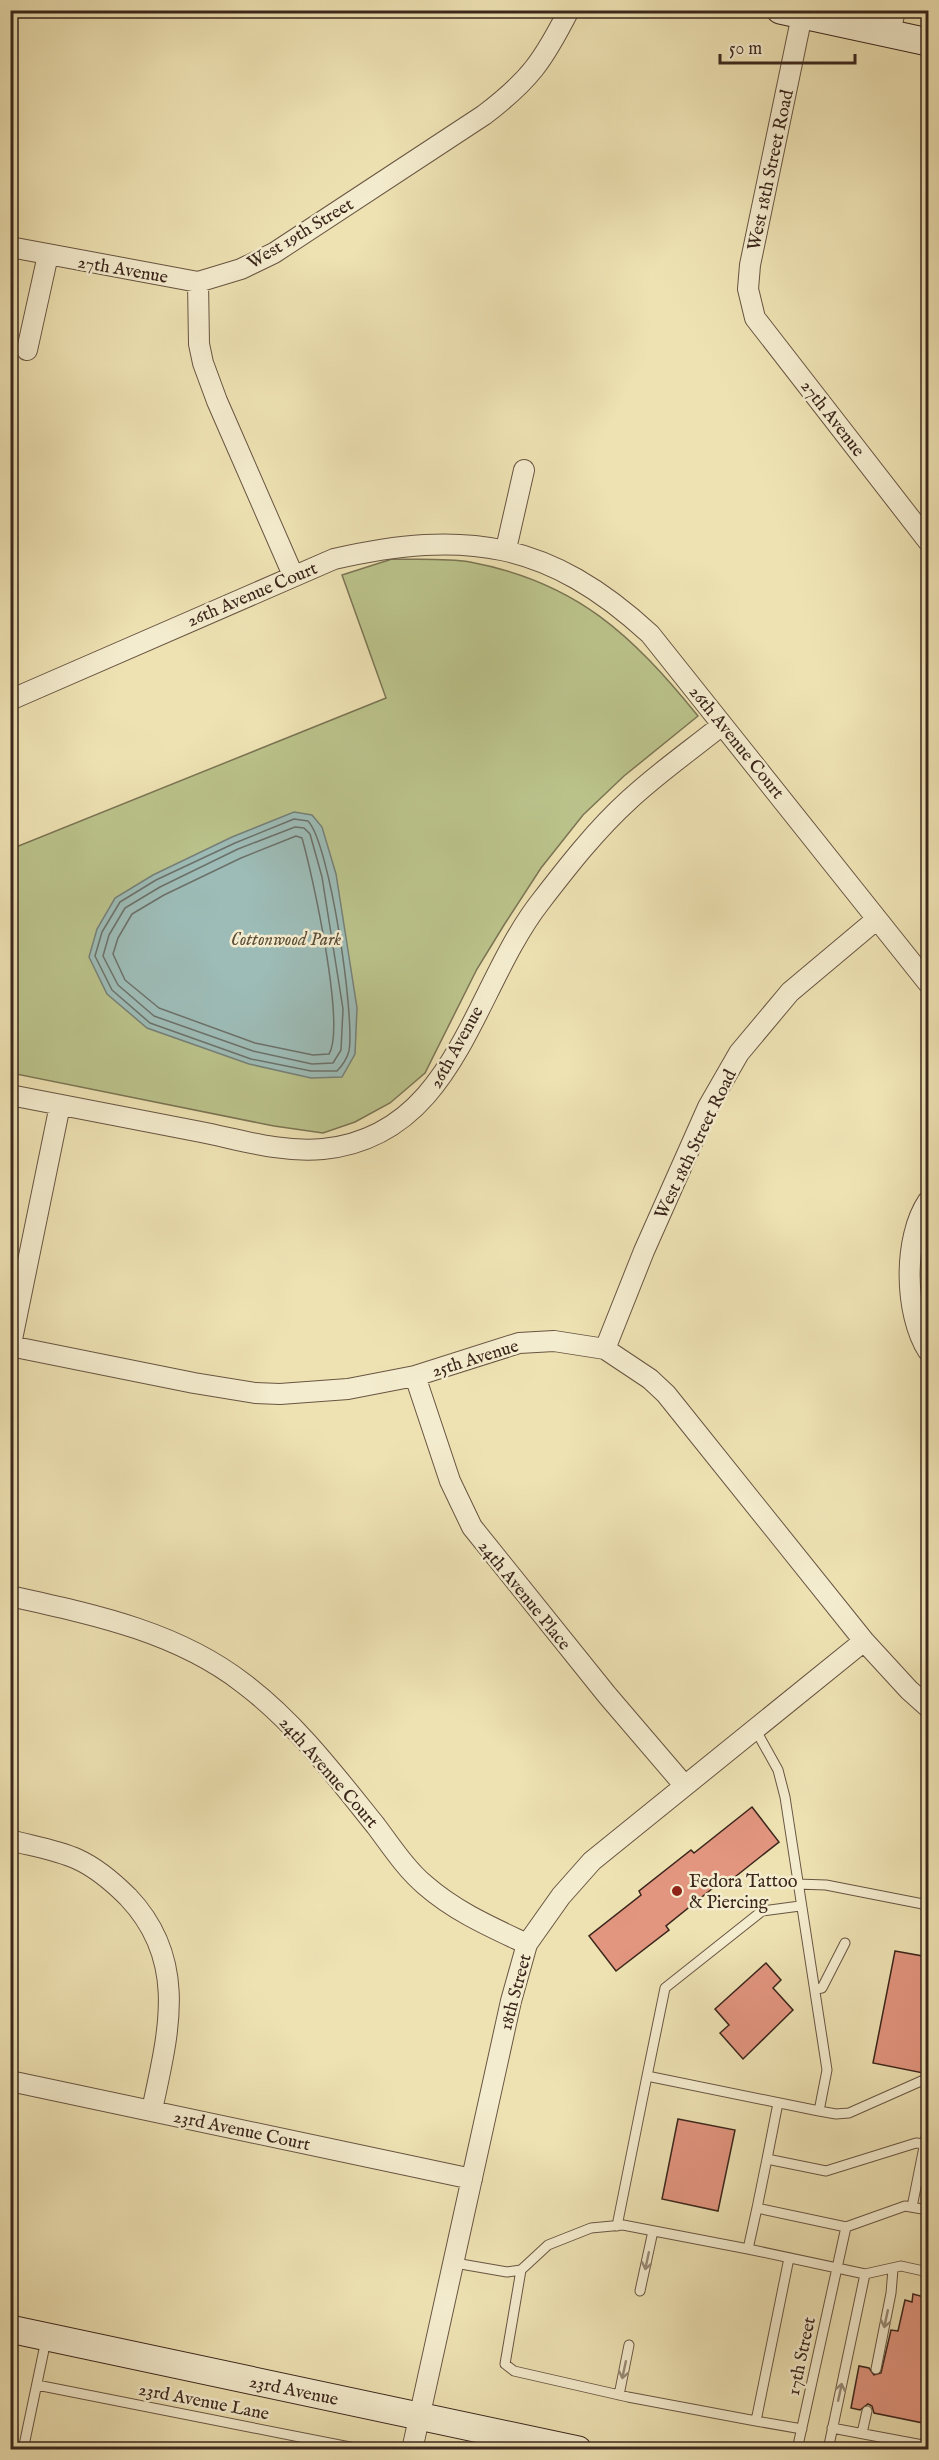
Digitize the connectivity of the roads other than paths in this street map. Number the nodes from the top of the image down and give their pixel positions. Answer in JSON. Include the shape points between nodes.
{"nodes":[{"id":1,"x":569,"y":10,"type":"edge"},
{"id":2,"x":791,"y":13,"type":"edge"},
{"id":3,"x":893,"y":22,"type":"edge"},
{"id":4,"x":928,"y":42,"type":"edge"},
{"id":5,"x":10,"y":247,"type":"edge"},
{"id":6,"x":48,"y":255,"type":"junction"},
{"id":7,"x":198,"y":282,"type":"junction"},
{"id":8,"x":748,"y":289,"type":"joint"},
{"id":9,"x":27,"y":350,"type":"dead end"},
{"id":10,"x":524,"y":470,"type":"dead end"},
{"id":11,"x":928,"y":541,"type":"edge"},
{"id":12,"x":506,"y":549,"type":"junction"},
{"id":13,"x":293,"y":575,"type":"junction"},
{"id":14,"x":10,"y":700,"type":"edge"},
{"id":15,"x":722,"y":725,"type":"junction"},
{"id":16,"x":877,"y":919,"type":"junction"},
{"id":17,"x":928,"y":983,"type":"edge"},
{"id":18,"x":10,"y":1095,"type":"edge"},
{"id":19,"x":60,"y":1105,"type":"junction"},
{"id":20,"x":928,"y":1201,"type":"edge"},
{"id":21,"x":11,"y":1347,"type":"edge"},
{"id":22,"x":605,"y":1349,"type":"junction"},
{"id":23,"x":928,"y":1351,"type":"edge"},
{"id":24,"x":415,"y":1376,"type":"junction"},
{"id":25,"x":10,"y":1596,"type":"edge"},
{"id":26,"x":864,"y":1641,"type":"junction"},
{"id":27,"x":928,"y":1707,"type":"edge"},
{"id":28,"x":754,"y":1727,"type":"junction"},
{"id":29,"x":684,"y":1785,"type":"junction"},
{"id":30,"x":10,"y":1840,"type":"edge"},
{"id":31,"x":797,"y":1884,"type":"junction"},
{"id":32,"x":800,"y":1905,"type":"junction"},
{"id":33,"x":928,"y":1905,"type":"edge"},
{"id":34,"x":845,"y":1943,"type":"dead end"},
{"id":35,"x":527,"y":1944,"type":"junction"},
{"id":36,"x":816,"y":1989,"type":"junction"},
{"id":37,"x":647,"y":2076,"type":"junction"},
{"id":38,"x":928,"y":2078,"type":"edge"},
{"id":39,"x":10,"y":2081,"type":"edge"},
{"id":40,"x":778,"y":2103,"type":"junction"},
{"id":41,"x":152,"y":2110,"type":"junction"},
{"id":42,"x":819,"y":2111,"type":"junction"},
{"id":43,"x":928,"y":2127,"type":"edge"},
{"id":44,"x":925,"y":2144,"type":"junction"},
{"id":45,"x":767,"y":2159,"type":"junction"},
{"id":46,"x":472,"y":2179,"type":"junction"},
{"id":47,"x":912,"y":2207,"type":"junction"},
{"id":48,"x":757,"y":2208,"type":"junction"},
{"id":49,"x":928,"y":2210,"type":"edge"},
{"id":50,"x":617,"y":2226,"type":"junction"},
{"id":51,"x":846,"y":2227,"type":"junction"},
{"id":52,"x":653,"y":2231,"type":"junction"},
{"id":53,"x":748,"y":2249,"type":"junction"},
{"id":54,"x":789,"y":2258,"type":"junction"},
{"id":55,"x":454,"y":2263,"type":"junction"},
{"id":56,"x":837,"y":2269,"type":"junction"},
{"id":57,"x":893,"y":2269,"type":"junction"},
{"id":58,"x":521,"y":2270,"type":"junction"},
{"id":59,"x":928,"y":2272,"type":"edge"},
{"id":60,"x":865,"y":2274,"type":"junction"},
{"id":61,"x":640,"y":2291,"type":"dead end"},
{"id":62,"x":10,"y":2329,"type":"edge"},
{"id":63,"x":47,"y":2337,"type":"junction"},
{"id":64,"x":629,"y":2345,"type":"dead end"},
{"id":65,"x":876,"y":2369,"type":"dead end"},
{"id":66,"x":38,"y":2385,"type":"junction"},
{"id":67,"x":619,"y":2395,"type":"junction"},
{"id":68,"x":867,"y":2411,"type":"dead end"},
{"id":69,"x":420,"y":2417,"type":"junction"},
{"id":70,"x":756,"y":2421,"type":"junction"},
{"id":71,"x":832,"y":2428,"type":"junction"},
{"id":72,"x":802,"y":2430,"type":"junction"},
{"id":73,"x":862,"y":2433,"type":"junction"},
{"id":74,"x":928,"y":2446,"type":"edge"},
{"id":75,"x":23,"y":2450,"type":"edge"},
{"id":76,"x":365,"y":2450,"type":"edge"},
{"id":77,"x":412,"y":2450,"type":"edge"},
{"id":78,"x":578,"y":2450,"type":"edge"},
{"id":79,"x":797,"y":2450,"type":"edge"},
{"id":80,"x":828,"y":2450,"type":"edge"}],
"edges":[{"from":1,"to":7,"type":"street","name":"West 19th Street","via":[[544,58],[515,91],[484,115],[274,253],[241,269]]},
{"from":2,"to":3,"type":"main road"},
{"from":2,"to":8,"type":"street","name":"West 18th Street Road"},
{"from":3,"to":4,"type":"main road"},
{"from":5,"to":6,"type":"street","name":"27th Avenue"},
{"from":6,"to":7,"type":"street","name":"27th Avenue"},
{"from":6,"to":9,"type":"street"},
{"from":7,"to":13,"type":"street","via":[[203,363]]},
{"from":8,"to":11,"type":"street","name":"27th Avenue","via":[[755,318]]},
{"from":10,"to":12,"type":"street"},
{"from":12,"to":13,"type":"street","name":"26th Avenue Court","via":[[441,543],[387,547],[334,559]]},
{"from":12,"to":15,"type":"street","name":"26th Avenue Court","via":[[560,569],[617,603],[650,634]]},
{"from":13,"to":14,"type":"street","name":"26th Avenue Court"},
{"from":15,"to":16,"type":"street","name":"26th Avenue Court"},
{"from":15,"to":19,"type":"street","name":"26th Avenue","via":[[628,800],[581,851],[539,903],[505,955],[448,1068],[429,1095],[411,1112],[370,1137],[348,1145],[293,1150]]},
{"from":16,"to":17,"type":"street","name":"26th Avenue Court"},
{"from":16,"to":22,"type":"street","name":"West 18th Street Road","via":[[790,992],[740,1053],[708,1107]]},
{"from":18,"to":19,"type":"street","name":"26th Avenue"},
{"from":19,"to":21,"type":"street"},
{"from":20,"to":23,"type":"street","via":[[916,1232],[910,1278],[917,1329]]},
{"from":21,"to":24,"type":"street","name":"25th Avenue","via":[[255,1393],[348,1389]]},
{"from":22,"to":24,"type":"street","name":"25th Avenue","via":[[554,1341],[519,1343]]},
{"from":22,"to":26,"type":"street","name":"25th Avenue","via":[[666,1394]]},
{"from":24,"to":29,"type":"street","name":"24th Avenue Place","via":[[450,1481],[485,1546]]},
{"from":25,"to":35,"type":"street","name":"24th Avenue Court","via":[[142,1628],[205,1658],[242,1682],[318,1754],[424,1885],[462,1913]]},
{"from":26,"to":27,"type":"street","name":"25th Avenue"},
{"from":26,"to":28,"type":"street","name":"18th Street"},
{"from":28,"to":29,"type":"street","name":"18th Street"},
{"from":28,"to":31,"type":"lane","via":[[778,1770]]},
{"from":29,"to":35,"type":"street","name":"18th Street","via":[[592,1862],[561,1896]]},
{"from":30,"to":41,"type":"street","via":[[75,1858],[113,1881],[142,1912],[157,1939],[170,1992],[168,2035]]},
{"from":31,"to":32,"type":"lane"},
{"from":31,"to":33,"type":"lane","via":[[826,1885]]},
{"from":32,"to":36,"type":"lane"},
{"from":32,"to":37,"type":"lane","via":[[762,1911],[665,1988]]},
{"from":34,"to":36,"type":"lane","via":[[822,1988]]},
{"from":35,"to":46,"type":"street","name":"18th Street"},
{"from":36,"to":42,"type":"lane","via":[[827,2070]]},
{"from":37,"to":40,"type":"lane"},
{"from":37,"to":50,"type":"lane"},
{"from":38,"to":42,"type":"lane","via":[[849,2112]]},
{"from":39,"to":41,"type":"street","name":"23rd Avenue Court"},
{"from":40,"to":42,"type":"lane"},
{"from":40,"to":45,"type":"lane"},
{"from":41,"to":46,"type":"street","name":"23rd Avenue Court"},
{"from":43,"to":44,"type":"lane"},
{"from":44,"to":45,"type":"lane","via":[[916,2143],[826,2171]]},
{"from":44,"to":47,"type":"lane"},
{"from":45,"to":48,"type":"lane"},
{"from":46,"to":55,"type":"street","name":"18th Street"},
{"from":47,"to":49,"type":"lane"},
{"from":47,"to":51,"type":"lane"},
{"from":48,"to":51,"type":"lane"},
{"from":48,"to":53,"type":"lane"},
{"from":50,"to":52,"type":"lane"},
{"from":50,"to":58,"type":"lane","via":[[591,2228],[548,2245]]},
{"from":51,"to":56,"type":"lane","name":"17th Street"},
{"from":52,"to":53,"type":"lane"},
{"from":52,"to":61,"type":"lane","one_way":true},
{"from":53,"to":54,"type":"lane"},
{"from":54,"to":56,"type":"lane"},
{"from":54,"to":70,"type":"lane"},
{"from":55,"to":58,"type":"lane","via":[[507,2272]]},
{"from":55,"to":69,"type":"street","name":"18th Street"},
{"from":56,"to":60,"type":"lane"},
{"from":56,"to":72,"type":"lane","name":"17th Street"},
{"from":57,"to":59,"type":"lane","via":[[901,2266]]},
{"from":57,"to":60,"type":"lane"},
{"from":57,"to":65,"type":"lane","one_way":true},
{"from":58,"to":67,"type":"lane","via":[[505,2364],[514,2371]]},
{"from":71,"to":60,"type":"lane","one_way":true},
{"from":62,"to":63,"type":"main road","name":"23rd Avenue"},
{"from":63,"to":66,"type":"lane"},
{"from":63,"to":69,"type":"main road","name":"23rd Avenue"},
{"from":64,"to":67,"type":"lane","one_way":true},
{"from":66,"to":75,"type":"lane"},
{"from":66,"to":76,"type":"lane","name":"23rd Avenue Lane"},
{"from":67,"to":70,"type":"lane"},
{"from":68,"to":73,"type":"lane"},
{"from":69,"to":77,"type":"street","name":"18th Street"},
{"from":69,"to":78,"type":"main road","name":"23rd Avenue"},
{"from":70,"to":72,"type":"lane"},
{"from":71,"to":73,"type":"lane"},
{"from":71,"to":80,"type":"lane"},
{"from":72,"to":79,"type":"lane","name":"17th Street"},
{"from":73,"to":74,"type":"lane"}]}
